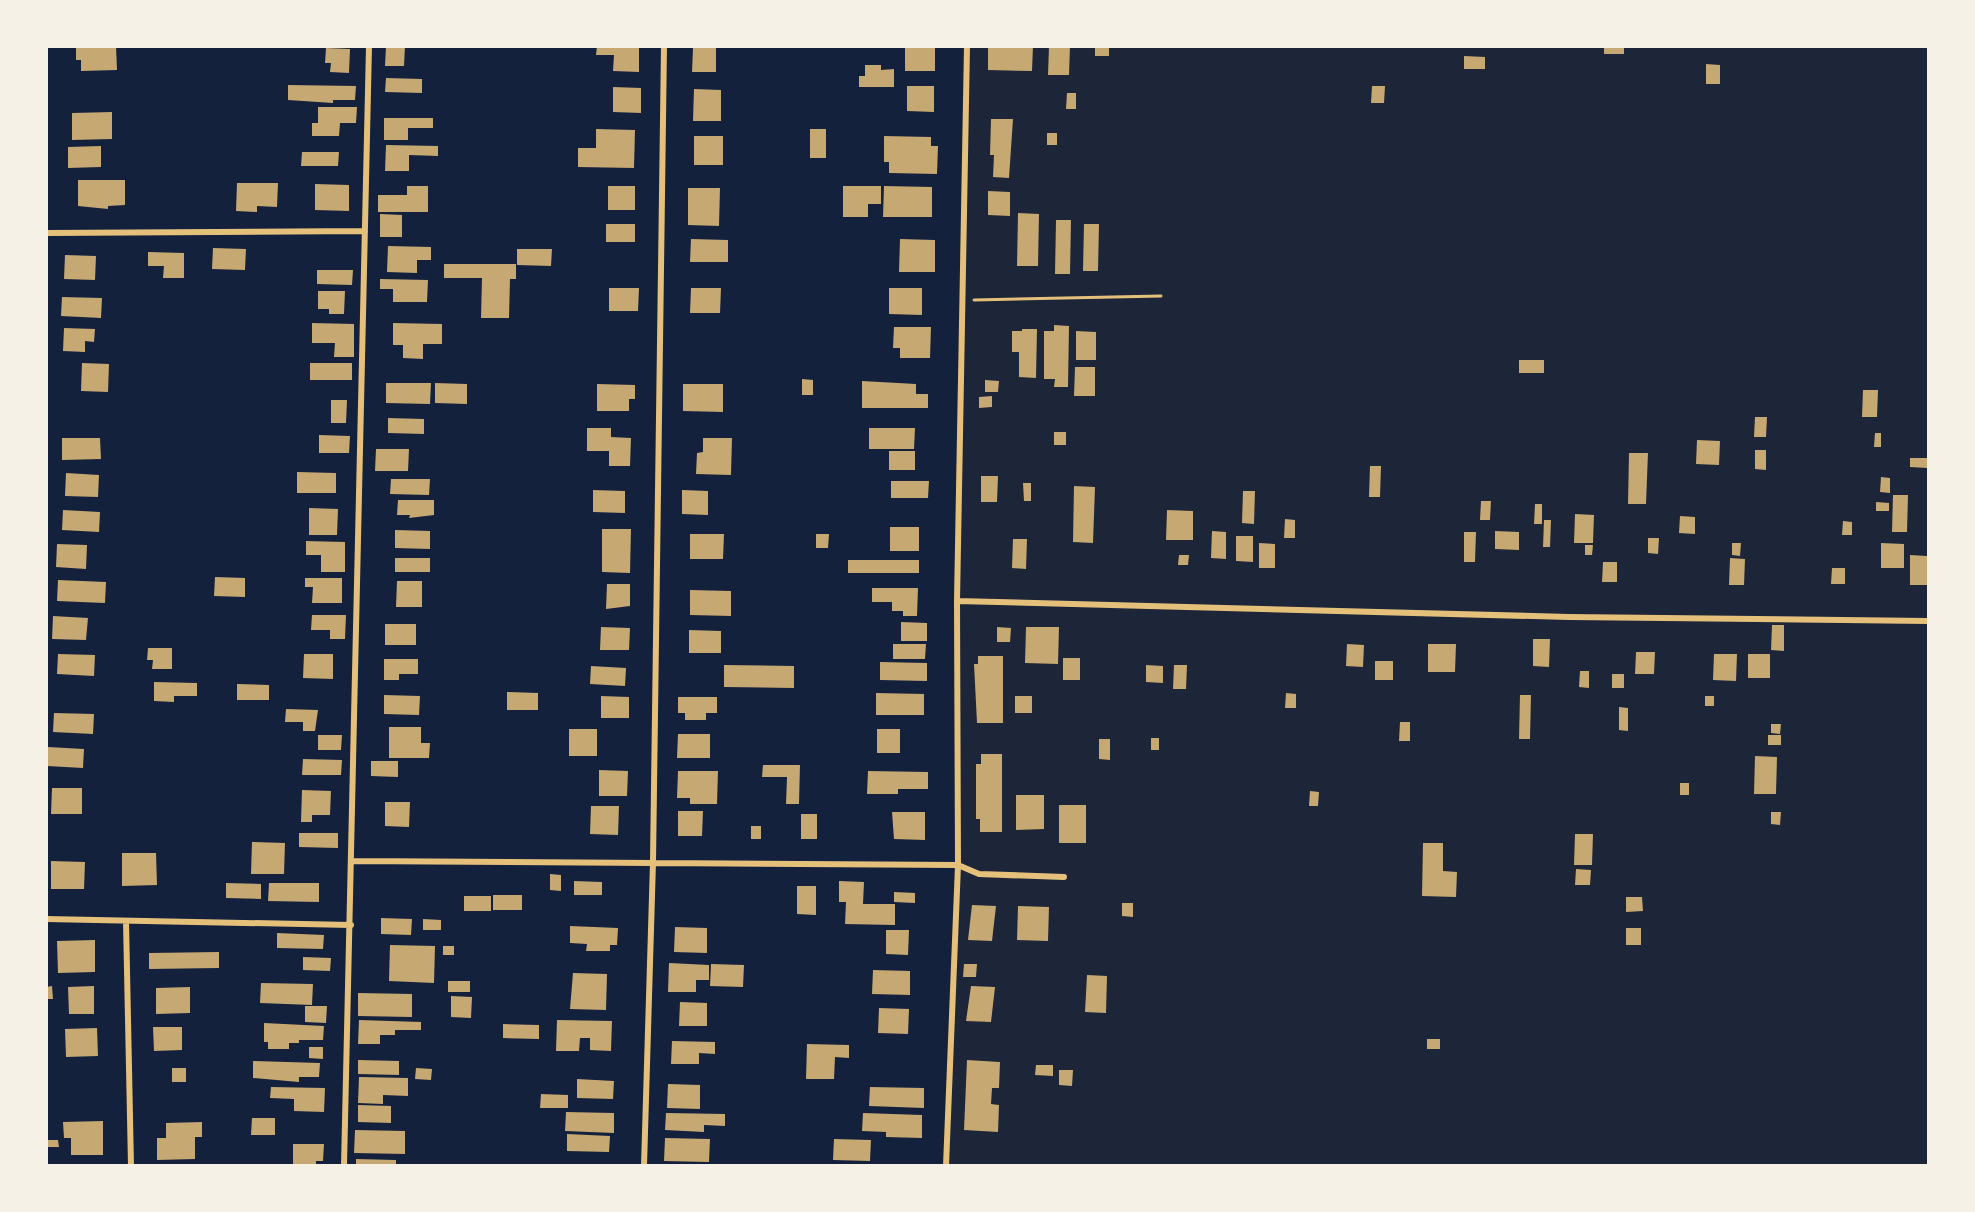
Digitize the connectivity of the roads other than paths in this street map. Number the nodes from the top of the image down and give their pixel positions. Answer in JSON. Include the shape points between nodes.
{"nodes":[{"id":1,"x":369,"y":46,"type":"edge"},
{"id":2,"x":664,"y":46,"type":"edge"},
{"id":3,"x":967,"y":46,"type":"edge"},
{"id":4,"x":365,"y":231,"type":"junction"},
{"id":5,"x":46,"y":234,"type":"edge"},
{"id":6,"x":957,"y":601,"type":"junction"},
{"id":7,"x":1929,"y":621,"type":"edge"},
{"id":8,"x":353,"y":861,"type":"junction"},
{"id":9,"x":653,"y":862,"type":"junction"},
{"id":10,"x":958,"y":865,"type":"junction"},
{"id":11,"x":1064,"y":877,"type":"dead end"},
{"id":12,"x":46,"y":918,"type":"edge"},
{"id":13,"x":126,"y":921,"type":"junction"},
{"id":14,"x":351,"y":925,"type":"junction"},
{"id":15,"x":130,"y":1166,"type":"edge"},
{"id":16,"x":344,"y":1166,"type":"edge"},
{"id":17,"x":644,"y":1166,"type":"edge"},
{"id":18,"x":946,"y":1166,"type":"edge"}],
"edges":[{"from":1,"to":4,"type":"street"},
{"from":2,"to":9,"type":"street"},
{"from":3,"to":6,"type":"street"},
{"from":4,"to":5,"type":"street"},
{"from":4,"to":8,"type":"street"},
{"from":6,"to":7,"type":"street","via":[[1569,617]]},
{"from":6,"to":10,"type":"street"},
{"from":8,"to":9,"type":"street"},
{"from":8,"to":14,"type":"street"},
{"from":9,"to":10,"type":"street"},
{"from":9,"to":17,"type":"street"},
{"from":10,"to":11,"type":"street","via":[[979,874]]},
{"from":10,"to":18,"type":"street"},
{"from":12,"to":13,"type":"street"},
{"from":13,"to":14,"type":"street"},
{"from":13,"to":15,"type":"street"},
{"from":14,"to":16,"type":"street"}]}
